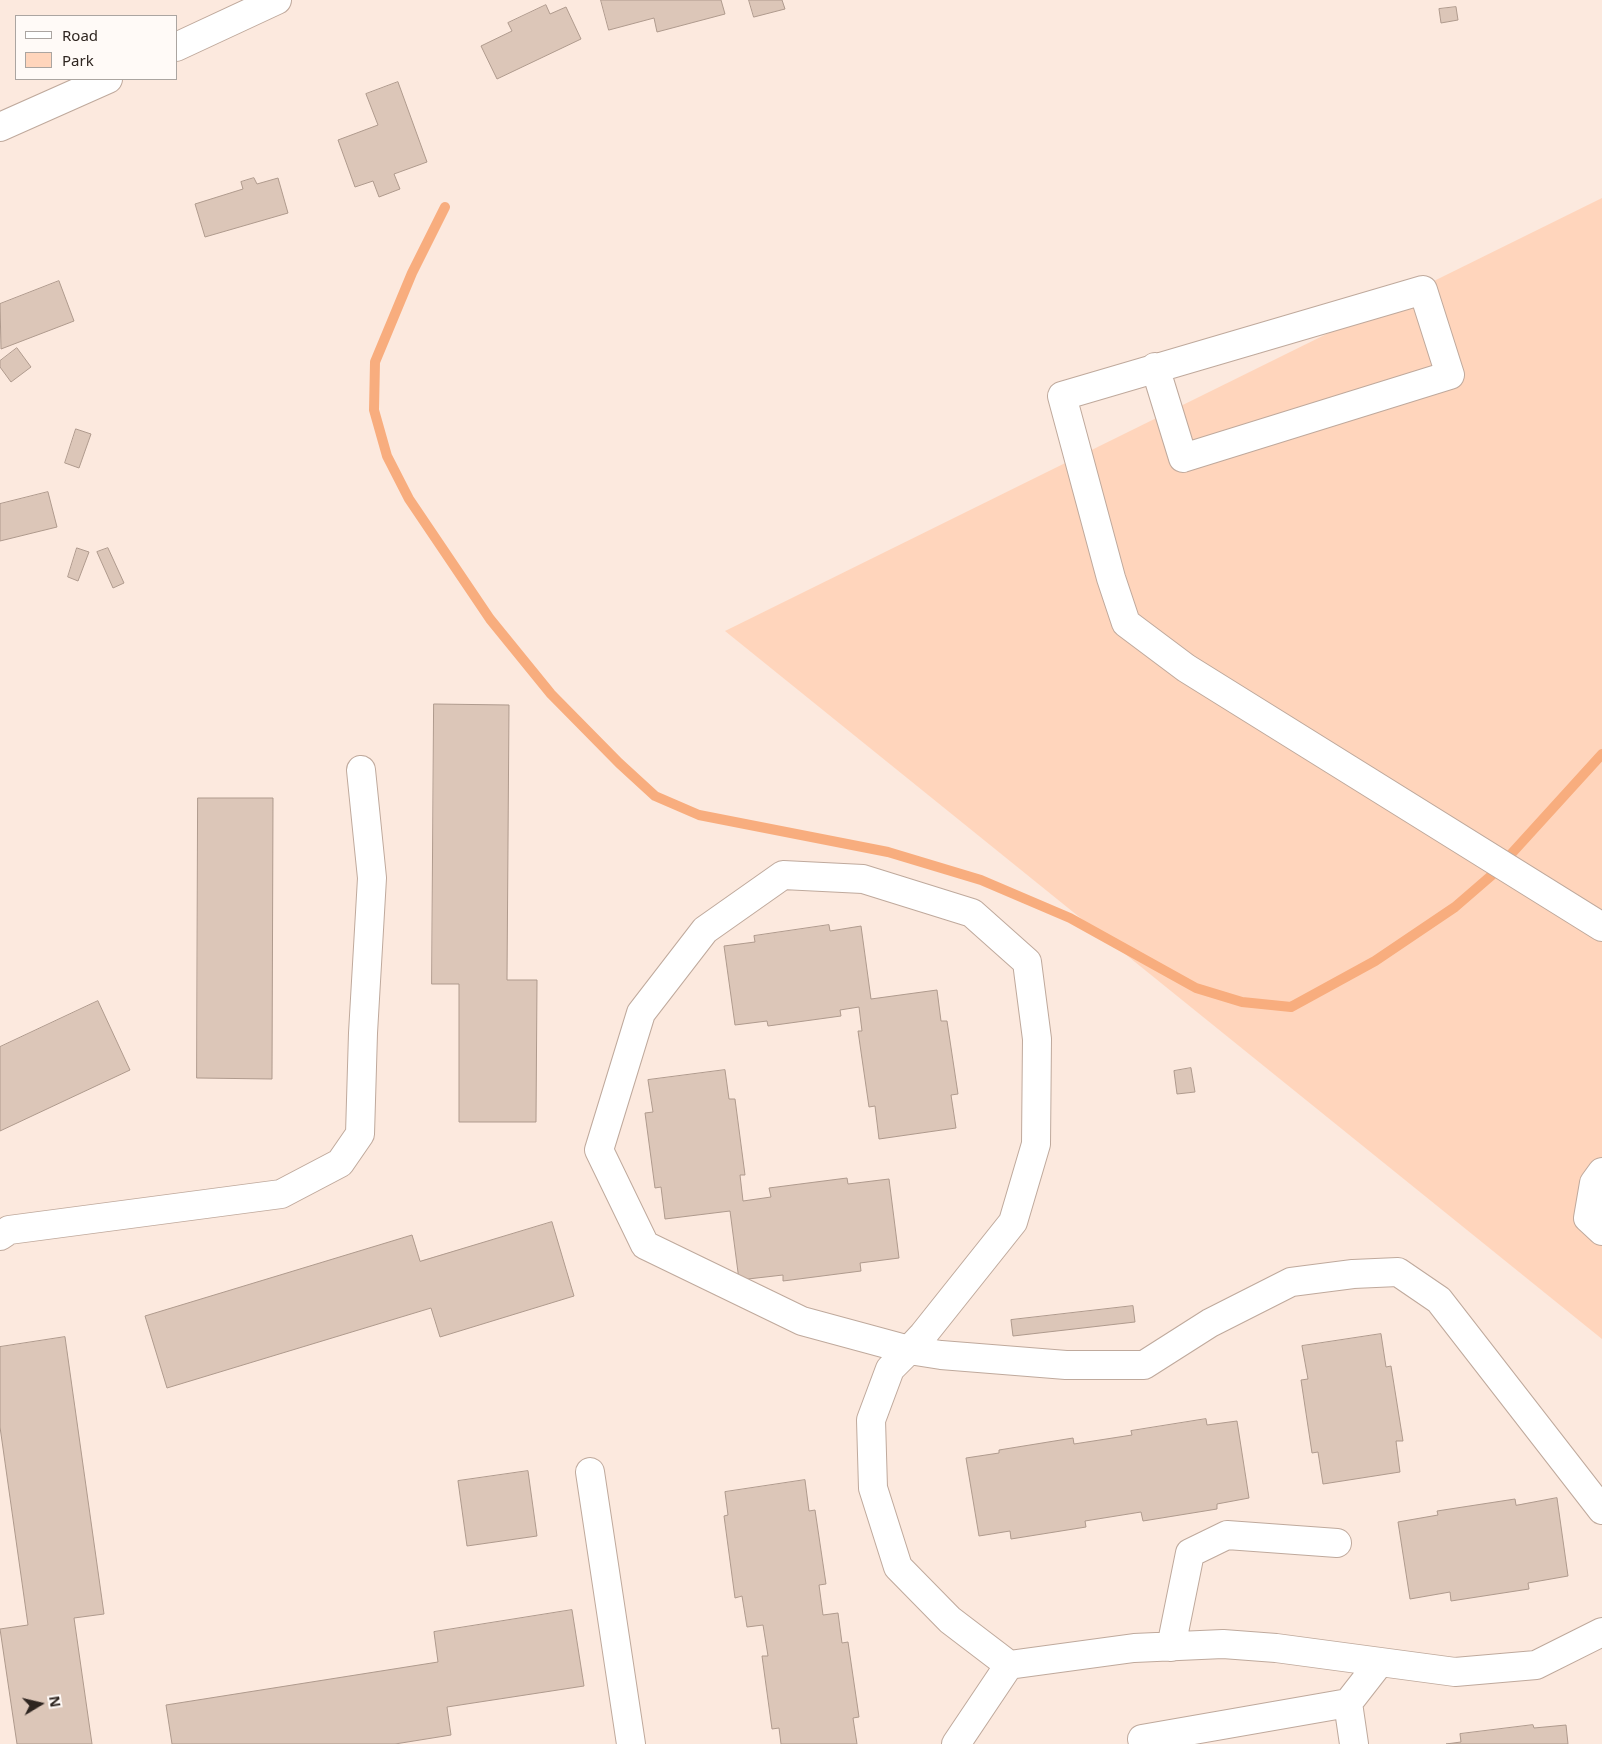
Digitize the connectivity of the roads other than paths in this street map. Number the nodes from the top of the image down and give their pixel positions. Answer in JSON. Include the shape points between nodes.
{"nodes":[{"id":1,"x":277,"y":0,"type":"edge"},
{"id":2,"x":178,"y":47,"type":"edge"},
{"id":3,"x":106,"y":80,"type":"edge"},
{"id":4,"x":0,"y":127,"type":"edge"},
{"id":5,"x":1155,"y":367,"type":"junction"},
{"id":6,"x":361,"y":770,"type":"dead end"},
{"id":7,"x":1602,"y":927,"type":"edge"},
{"id":8,"x":1602,"y":1172,"type":"edge"},
{"id":9,"x":1602,"y":1230,"type":"edge"},
{"id":10,"x":0,"y":1236,"type":"edge"},
{"id":11,"x":909,"y":1350,"type":"junction"},
{"id":12,"x":590,"y":1472,"type":"dead end"},
{"id":13,"x":1602,"y":1510,"type":"edge"},
{"id":14,"x":1337,"y":1543,"type":"dead end"},
{"id":15,"x":1602,"y":1632,"type":"edge"},
{"id":16,"x":1171,"y":1646,"type":"junction"},
{"id":17,"x":1380,"y":1662,"type":"junction"},
{"id":18,"x":1009,"y":1665,"type":"junction"},
{"id":19,"x":1348,"y":1703,"type":"junction"},
{"id":20,"x":1142,"y":1739,"type":"dead end"},
{"id":21,"x":631,"y":1744,"type":"edge"},
{"id":22,"x":956,"y":1744,"type":"edge"},
{"id":23,"x":1354,"y":1744,"type":"edge"}],
"edges":[{"from":1,"to":2,"type":"street"},
{"from":3,"to":4,"type":"street"},
{"from":5,"to":5,"type":"street","via":[[1423,290],[1450,375],[1183,458]]},
{"from":5,"to":7,"type":"street","via":[[1062,396],[1126,624],[1186,668]]},
{"from":6,"to":10,"type":"street","via":[[372,878],[360,1134],[340,1162],[281,1194],[9,1230]]},
{"from":8,"to":9,"type":"street","via":[[1594,1183],[1588,1218]]},
{"from":11,"to":11,"type":"street","via":[[802,1321],[645,1245],[599,1150],[641,1013],[705,930],[783,875],[863,879],[972,913],[1027,962],[1037,1039],[1036,1144],[1016,1213],[1013,1222]]},
{"from":11,"to":13,"type":"street","via":[[1056,1364],[1144,1366],[1210,1323],[1291,1282],[1398,1272],[1439,1300]]},
{"from":11,"to":18,"type":"street","via":[[890,1369],[871,1420],[873,1488],[898,1567],[950,1620]]},
{"from":12,"to":21,"type":"street"},
{"from":14,"to":16,"type":"street","via":[[1227,1535],[1190,1553]]},
{"from":15,"to":17,"type":"street","via":[[1536,1665],[1455,1672]]},
{"from":16,"to":17,"type":"street","via":[[1223,1644],[1276,1648]]},
{"from":16,"to":18,"type":"street"},
{"from":17,"to":19,"type":"street"},
{"from":18,"to":22,"type":"street"},
{"from":19,"to":20,"type":"street"},
{"from":19,"to":23,"type":"street"}]}
